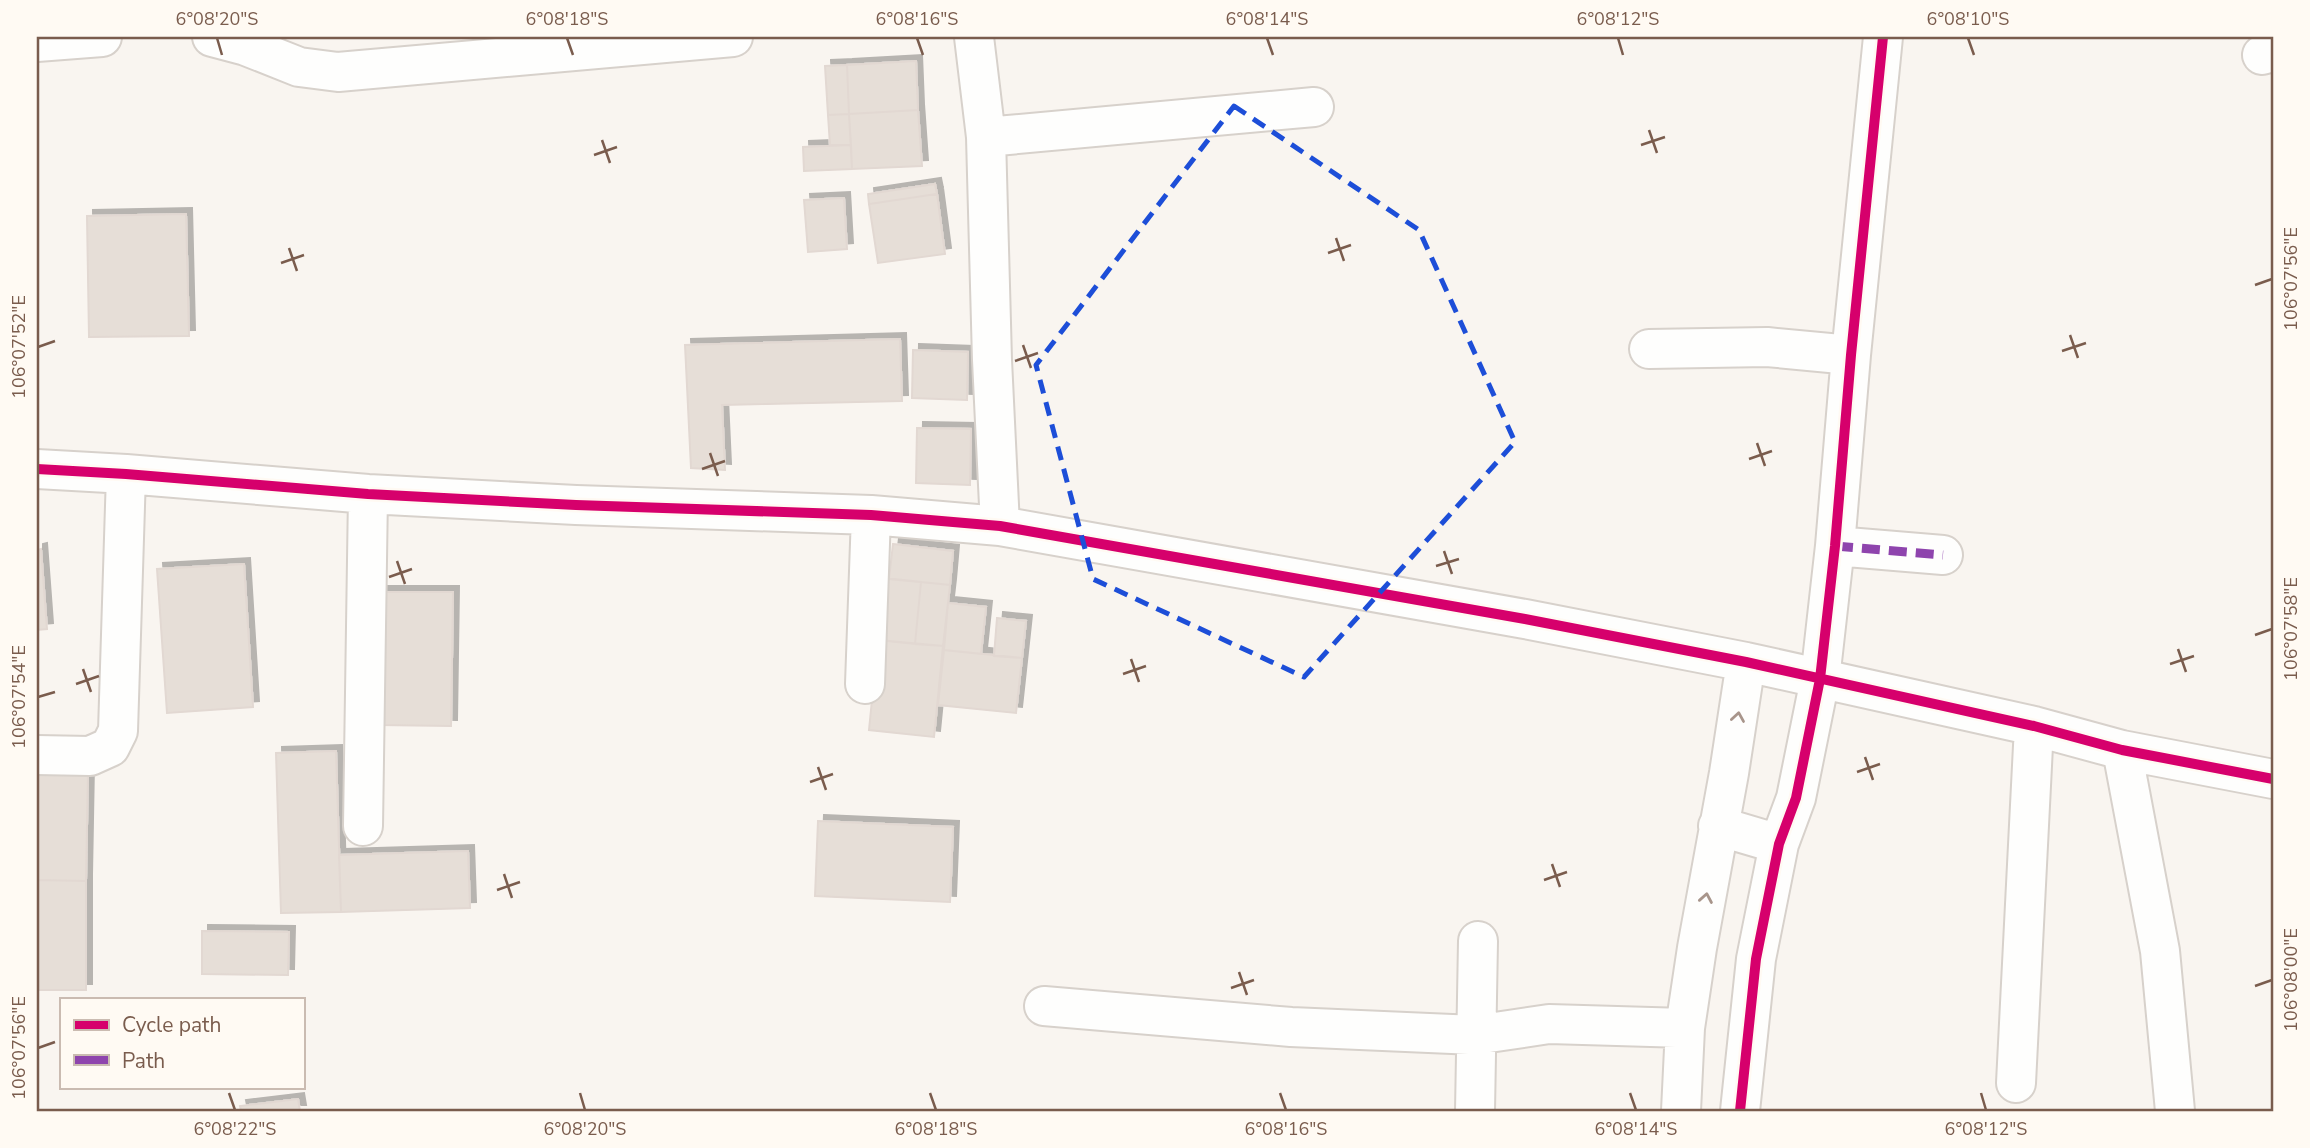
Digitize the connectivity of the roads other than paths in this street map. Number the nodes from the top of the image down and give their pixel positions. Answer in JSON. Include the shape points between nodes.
{"nodes":[{"id":1,"x":102,"y":37,"type":"edge"},
{"id":2,"x":212,"y":37,"type":"edge"},
{"id":3,"x":733,"y":37,"type":"edge"},
{"id":4,"x":974,"y":37,"type":"edge"},
{"id":5,"x":1883,"y":37,"type":"edge"},
{"id":6,"x":37,"y":42,"type":"edge"},
{"id":7,"x":1314,"y":107,"type":"dead end"},
{"id":8,"x":986,"y":137,"type":"junction"},
{"id":9,"x":1648,"y":349,"type":"dead end"},
{"id":10,"x":1851,"y":355,"type":"junction"},
{"id":11,"x":37,"y":469,"type":"edge"},
{"id":12,"x":126,"y":474,"type":"junction"},
{"id":13,"x":368,"y":494,"type":"junction"},
{"id":14,"x":871,"y":515,"type":"junction"},
{"id":15,"x":1000,"y":526,"type":"junction"},
{"id":16,"x":1835,"y":546,"type":"junction"},
{"id":17,"x":1943,"y":555,"type":"dead end"},
{"id":18,"x":1746,"y":662,"type":"junction"},
{"id":19,"x":1819,"y":679,"type":"junction"},
{"id":20,"x":865,"y":684,"type":"dead end"},
{"id":21,"x":2034,"y":726,"type":"junction"},
{"id":22,"x":2122,"y":750,"type":"junction"},
{"id":23,"x":37,"y":755,"type":"edge"},
{"id":24,"x":2273,"y":779,"type":"edge"},
{"id":25,"x":363,"y":825,"type":"dead end"},
{"id":26,"x":1718,"y":826,"type":"junction"},
{"id":27,"x":1779,"y":844,"type":"junction"},
{"id":28,"x":1478,"y":941,"type":"dead end"},
{"id":29,"x":1697,"y":948,"type":"junction"},
{"id":30,"x":1756,"y":959,"type":"junction"},
{"id":31,"x":1044,"y":1006,"type":"dead end"},
{"id":32,"x":1685,"y":1028,"type":"junction"},
{"id":33,"x":1475,"y":1035,"type":"junction"},
{"id":34,"x":2016,"y":1083,"type":"dead end"},
{"id":35,"x":1475,"y":1111,"type":"edge"},
{"id":36,"x":1681,"y":1111,"type":"edge"},
{"id":37,"x":1740,"y":1111,"type":"edge"},
{"id":38,"x":2175,"y":1111,"type":"edge"}],
"edges":[{"from":1,"to":6,"type":"street"},
{"from":2,"to":3,"type":"street","via":[[299,67],[338,72]]},
{"from":4,"to":8,"type":"street"},
{"from":5,"to":10,"type":"street"},
{"from":7,"to":8,"type":"street"},
{"from":8,"to":15,"type":"street"},
{"from":9,"to":10,"type":"street","via":[[1767,347]]},
{"from":10,"to":16,"type":"street"},
{"from":11,"to":12,"type":"street"},
{"from":12,"to":13,"type":"street"},
{"from":12,"to":23,"type":"street","via":[[118,731],[110,747],[90,756]]},
{"from":13,"to":14,"type":"street"},
{"from":13,"to":25,"type":"street"},
{"from":14,"to":15,"type":"street"},
{"from":14,"to":20,"type":"street"},
{"from":15,"to":18,"type":"street"},
{"from":16,"to":17,"type":"street"},
{"from":16,"to":19,"type":"street"},
{"from":18,"to":19,"type":"street"},
{"from":26,"to":18,"type":"street","one_way":true},
{"from":19,"to":21,"type":"street"},
{"from":19,"to":27,"type":"street","via":[[1796,798]]},
{"from":21,"to":22,"type":"street"},
{"from":21,"to":34,"type":"street"},
{"from":22,"to":24,"type":"street"},
{"from":22,"to":38,"type":"street","via":[[2160,951]]},
{"from":26,"to":27,"type":"street"},
{"from":29,"to":26,"type":"street","one_way":true},
{"from":27,"to":30,"type":"street"},
{"from":28,"to":33,"type":"street"},
{"from":29,"to":30,"type":"street"},
{"from":29,"to":32,"type":"street"},
{"from":30,"to":37,"type":"street"},
{"from":31,"to":33,"type":"street","via":[[1291,1027]]},
{"from":32,"to":33,"type":"street","via":[[1549,1024]]},
{"from":32,"to":36,"type":"street"},
{"from":33,"to":35,"type":"street"}]}
